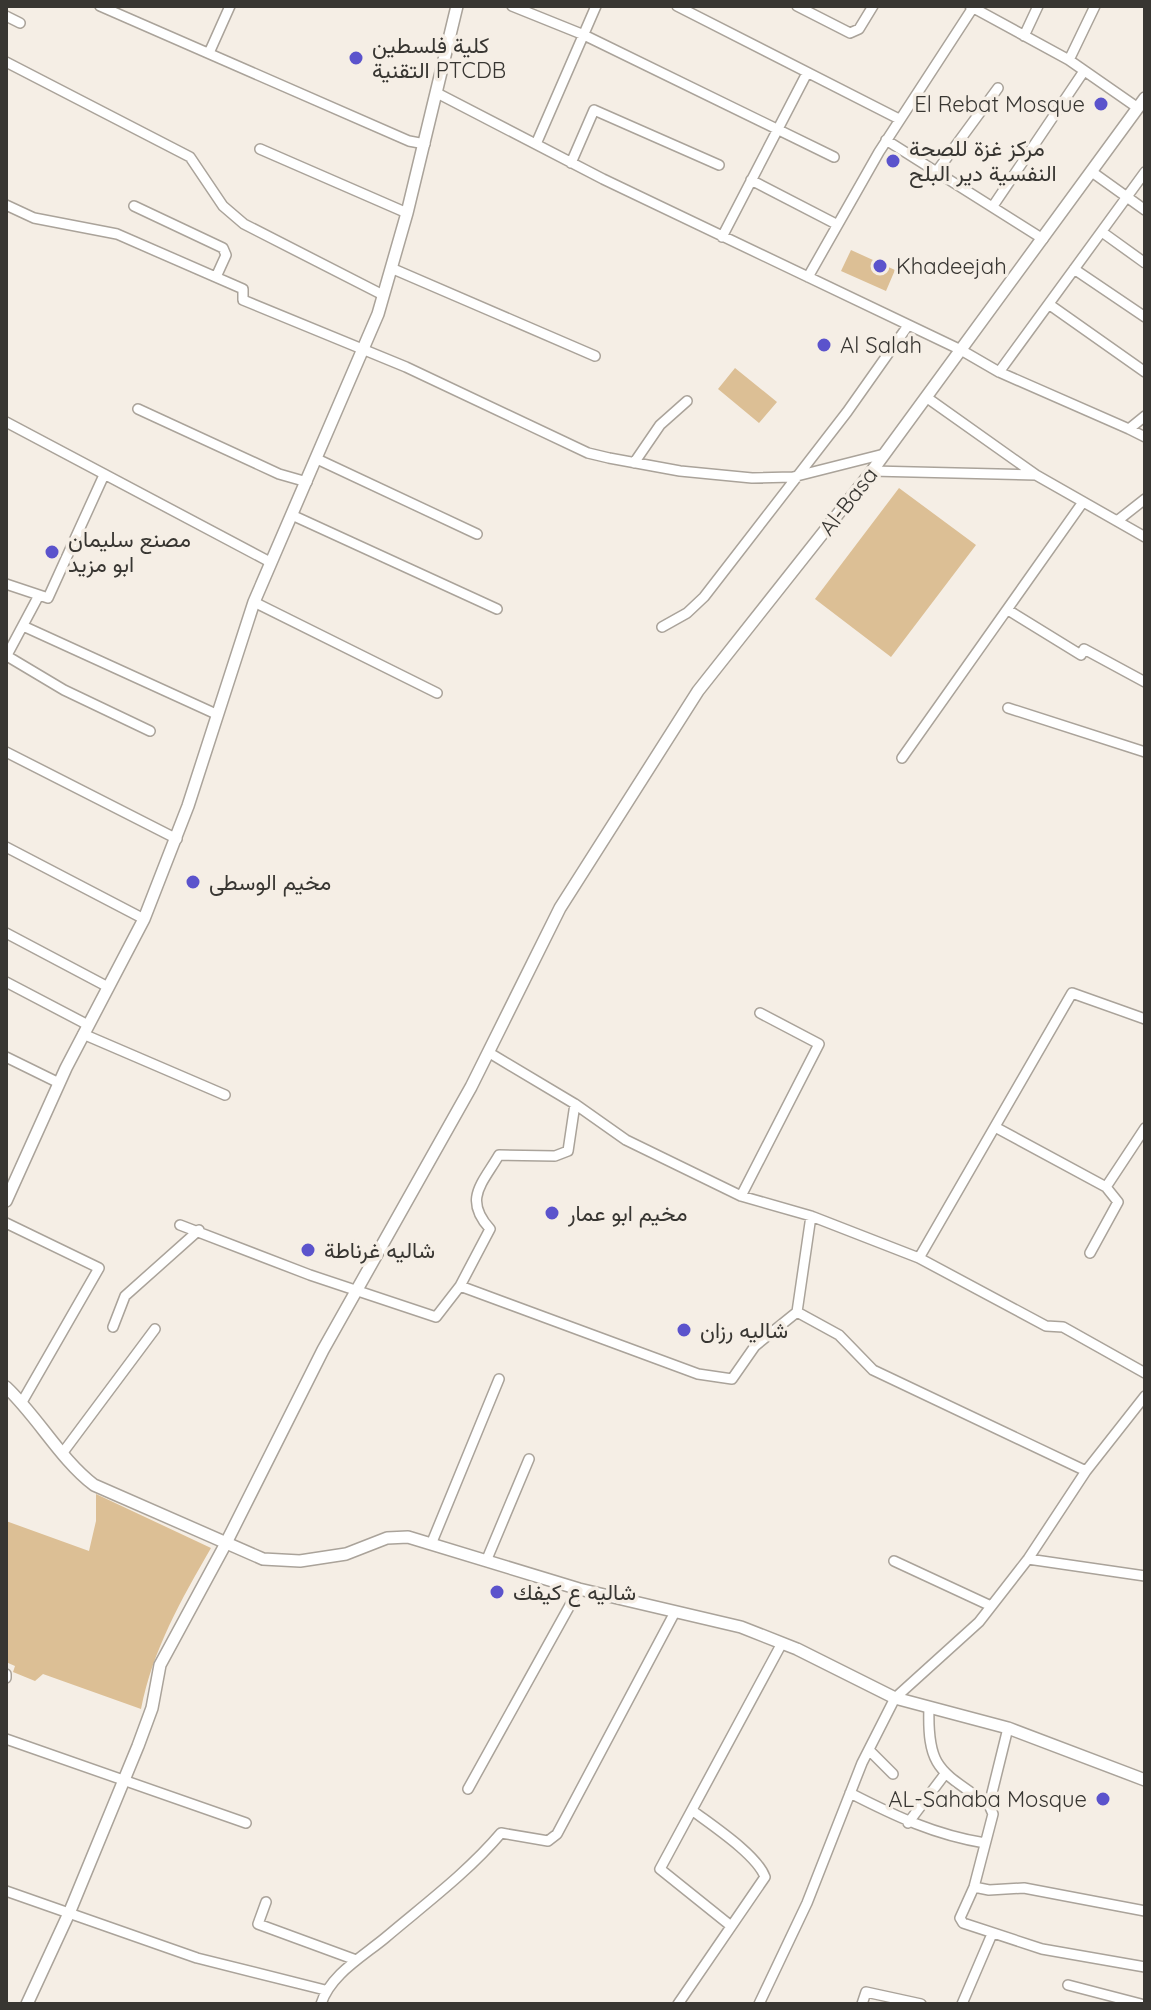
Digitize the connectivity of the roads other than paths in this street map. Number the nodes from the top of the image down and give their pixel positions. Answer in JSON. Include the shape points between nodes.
{"nodes":[{"id":1,"x":100,"y":6,"type":"edge"},
{"id":2,"x":230,"y":6,"type":"edge"},
{"id":3,"x":457,"y":6,"type":"edge"},
{"id":4,"x":512,"y":6,"type":"edge"},
{"id":5,"x":596,"y":6,"type":"edge"},
{"id":6,"x":679,"y":6,"type":"edge"},
{"id":7,"x":797,"y":6,"type":"edge"},
{"id":8,"x":873,"y":6,"type":"edge"},
{"id":9,"x":1038,"y":6,"type":"edge"},
{"id":10,"x":1095,"y":6,"type":"edge"},
{"id":11,"x":973,"y":7,"type":"edge"},
{"id":12,"x":6,"y":16,"type":"edge"},
{"id":13,"x":20,"y":23,"type":"dead end"},
{"id":14,"x":584,"y":35,"type":"junction"},
{"id":15,"x":1024,"y":36,"type":"junction"},
{"id":16,"x":209,"y":53,"type":"junction"},
{"id":17,"x":1069,"y":60,"type":"junction"},
{"id":18,"x":6,"y":62,"type":"edge"},
{"id":19,"x":1084,"y":71,"type":"junction"},
{"id":20,"x":807,"y":73,"type":"junction"},
{"id":21,"x":998,"y":88,"type":"dead end"},
{"id":22,"x":437,"y":93,"type":"junction"},
{"id":23,"x":1142,"y":103,"type":"edge"},
{"id":24,"x":899,"y":119,"type":"junction"},
{"id":25,"x":777,"y":128,"type":"junction"},
{"id":26,"x":886,"y":140,"type":"junction"},
{"id":27,"x":425,"y":144,"type":"junction"},
{"id":28,"x":536,"y":144,"type":"junction"},
{"id":29,"x":260,"y":149,"type":"dead end"},
{"id":30,"x":834,"y":157,"type":"dead end"},
{"id":31,"x":571,"y":163,"type":"junction"},
{"id":32,"x":719,"y":165,"type":"dead end"},
{"id":33,"x":937,"y":171,"type":"junction"},
{"id":34,"x":1092,"y":172,"type":"junction"},
{"id":35,"x":1145,"y":172,"type":"edge"},
{"id":36,"x":751,"y":180,"type":"junction"},
{"id":37,"x":1127,"y":197,"type":"junction"},
{"id":38,"x":6,"y":205,"type":"edge"},
{"id":39,"x":134,"y":206,"type":"dead end"},
{"id":40,"x":993,"y":206,"type":"junction"},
{"id":41,"x":1145,"y":210,"type":"edge"},
{"id":42,"x":407,"y":213,"type":"junction"},
{"id":43,"x":836,"y":224,"type":"junction"},
{"id":44,"x":1102,"y":232,"type":"junction"},
{"id":45,"x":722,"y":237,"type":"junction"},
{"id":46,"x":1043,"y":239,"type":"junction"},
{"id":47,"x":1145,"y":263,"type":"edge"},
{"id":48,"x":391,"y":268,"type":"junction"},
{"id":49,"x":1074,"y":269,"type":"junction"},
{"id":50,"x":216,"y":277,"type":"junction"},
{"id":51,"x":808,"y":277,"type":"junction"},
{"id":52,"x":383,"y":295,"type":"junction"},
{"id":53,"x":1050,"y":305,"type":"junction"},
{"id":54,"x":1145,"y":317,"type":"edge"},
{"id":55,"x":907,"y":327,"type":"junction"},
{"id":56,"x":961,"y":350,"type":"junction"},
{"id":57,"x":363,"y":351,"type":"junction"},
{"id":58,"x":595,"y":356,"type":"dead end"},
{"id":59,"x":999,"y":372,"type":"junction"},
{"id":60,"x":1145,"y":372,"type":"edge"},
{"id":61,"x":926,"y":397,"type":"junction"},
{"id":62,"x":687,"y":401,"type":"dead end"},
{"id":63,"x":138,"y":409,"type":"dead end"},
{"id":64,"x":1145,"y":416,"type":"edge"},
{"id":65,"x":6,"y":422,"type":"edge"},
{"id":66,"x":1129,"y":429,"type":"junction"},
{"id":67,"x":1145,"y":437,"type":"edge"},
{"id":68,"x":884,"y":454,"type":"junction"},
{"id":69,"x":317,"y":459,"type":"junction"},
{"id":70,"x":634,"y":463,"type":"junction"},
{"id":71,"x":872,"y":471,"type":"junction"},
{"id":72,"x":104,"y":475,"type":"junction"},
{"id":73,"x":1036,"y":475,"type":"junction"},
{"id":74,"x":793,"y":477,"type":"junction"},
{"id":75,"x":307,"y":482,"type":"junction"},
{"id":76,"x":1145,"y":499,"type":"edge"},
{"id":77,"x":1083,"y":502,"type":"junction"},
{"id":78,"x":294,"y":516,"type":"junction"},
{"id":79,"x":1117,"y":521,"type":"junction"},
{"id":80,"x":477,"y":534,"type":"dead end"},
{"id":81,"x":1145,"y":537,"type":"edge"},
{"id":82,"x":270,"y":562,"type":"junction"},
{"id":83,"x":6,"y":584,"type":"edge"},
{"id":84,"x":38,"y":597,"type":"junction"},
{"id":85,"x":254,"y":602,"type":"junction"},
{"id":86,"x":497,"y":609,"type":"dead end"},
{"id":87,"x":1008,"y":610,"type":"junction"},
{"id":88,"x":23,"y":626,"type":"junction"},
{"id":89,"x":662,"y":627,"type":"dead end"},
{"id":90,"x":6,"y":657,"type":"edge"},
{"id":91,"x":1145,"y":682,"type":"edge"},
{"id":92,"x":437,"y":693,"type":"dead end"},
{"id":93,"x":1008,"y":708,"type":"dead end"},
{"id":94,"x":216,"y":714,"type":"junction"},
{"id":95,"x":150,"y":731,"type":"dead end"},
{"id":96,"x":6,"y":752,"type":"edge"},
{"id":97,"x":1145,"y":752,"type":"edge"},
{"id":98,"x":902,"y":758,"type":"dead end"},
{"id":99,"x":177,"y":839,"type":"junction"},
{"id":100,"x":6,"y":847,"type":"edge"},
{"id":101,"x":144,"y":919,"type":"junction"},
{"id":102,"x":6,"y":933,"type":"edge"},
{"id":103,"x":6,"y":982,"type":"edge"},
{"id":104,"x":108,"y":987,"type":"junction"},
{"id":105,"x":760,"y":1013,"type":"dead end"},
{"id":106,"x":1145,"y":1019,"type":"edge"},
{"id":107,"x":86,"y":1030,"type":"junction"},
{"id":108,"x":488,"y":1052,"type":"junction"},
{"id":109,"x":6,"y":1057,"type":"edge"},
{"id":110,"x":59,"y":1083,"type":"junction"},
{"id":111,"x":225,"y":1095,"type":"dead end"},
{"id":112,"x":575,"y":1104,"type":"junction"},
{"id":113,"x":995,"y":1127,"type":"junction"},
{"id":114,"x":1145,"y":1128,"type":"edge"},
{"id":115,"x":1106,"y":1187,"type":"junction"},
{"id":116,"x":741,"y":1196,"type":"junction"},
{"id":117,"x":6,"y":1201,"type":"edge"},
{"id":118,"x":811,"y":1216,"type":"junction"},
{"id":119,"x":6,"y":1223,"type":"edge"},
{"id":120,"x":180,"y":1225,"type":"dead end"},
{"id":121,"x":199,"y":1230,"type":"junction"},
{"id":122,"x":1090,"y":1253,"type":"dead end"},
{"id":123,"x":919,"y":1258,"type":"junction"},
{"id":124,"x":460,"y":1286,"type":"junction"},
{"id":125,"x":359,"y":1291,"type":"junction"},
{"id":126,"x":797,"y":1312,"type":"junction"},
{"id":127,"x":113,"y":1327,"type":"dead end"},
{"id":128,"x":155,"y":1329,"type":"dead end"},
{"id":129,"x":1145,"y":1373,"type":"edge"},
{"id":130,"x":499,"y":1379,"type":"dead end"},
{"id":131,"x":6,"y":1387,"type":"edge"},
{"id":132,"x":1145,"y":1396,"type":"edge"},
{"id":133,"x":22,"y":1402,"type":"junction"},
{"id":134,"x":64,"y":1451,"type":"junction"},
{"id":135,"x":529,"y":1459,"type":"dead end"},
{"id":136,"x":1086,"y":1471,"type":"junction"},
{"id":137,"x":432,"y":1542,"type":"junction"},
{"id":138,"x":225,"y":1545,"type":"junction"},
{"id":139,"x":487,"y":1559,"type":"junction"},
{"id":140,"x":1028,"y":1559,"type":"junction"},
{"id":141,"x":894,"y":1561,"type":"dead end"},
{"id":142,"x":1145,"y":1576,"type":"edge"},
{"id":143,"x":579,"y":1589,"type":"junction"},
{"id":144,"x":991,"y":1606,"type":"junction"},
{"id":145,"x":675,"y":1612,"type":"junction"},
{"id":146,"x":782,"y":1643,"type":"junction"},
{"id":147,"x":895,"y":1698,"type":"junction"},
{"id":148,"x":929,"y":1708,"type":"junction"},
{"id":149,"x":1008,"y":1728,"type":"junction"},
{"id":150,"x":6,"y":1739,"type":"edge"},
{"id":151,"x":869,"y":1750,"type":"junction"},
{"id":152,"x":893,"y":1774,"type":"dead end"},
{"id":153,"x":945,"y":1774,"type":"junction"},
{"id":154,"x":125,"y":1780,"type":"junction"},
{"id":155,"x":1145,"y":1780,"type":"edge"},
{"id":156,"x":468,"y":1789,"type":"dead end"},
{"id":157,"x":850,"y":1793,"type":"junction"},
{"id":158,"x":989,"y":1805,"type":"junction"},
{"id":159,"x":693,"y":1811,"type":"junction"},
{"id":160,"x":246,"y":1823,"type":"dead end"},
{"id":161,"x":908,"y":1823,"type":"junction"},
{"id":162,"x":985,"y":1843,"type":"junction"},
{"id":163,"x":974,"y":1887,"type":"junction"},
{"id":164,"x":6,"y":1891,"type":"edge"},
{"id":165,"x":266,"y":1902,"type":"dead end"},
{"id":166,"x":70,"y":1911,"type":"junction"},
{"id":167,"x":1145,"y":1911,"type":"edge"},
{"id":168,"x":731,"y":1926,"type":"junction"},
{"id":169,"x":992,"y":1934,"type":"junction"},
{"id":170,"x":356,"y":1960,"type":"junction"},
{"id":171,"x":1145,"y":1967,"type":"edge"},
{"id":172,"x":1068,"y":1985,"type":"dead end"},
{"id":173,"x":325,"y":1990,"type":"junction"},
{"id":174,"x":27,"y":2004,"type":"edge"},
{"id":175,"x":321,"y":2004,"type":"edge"},
{"id":176,"x":678,"y":2004,"type":"edge"},
{"id":177,"x":759,"y":2004,"type":"edge"},
{"id":178,"x":862,"y":2004,"type":"edge"},
{"id":179,"x":921,"y":2004,"type":"edge"},
{"id":180,"x":962,"y":2004,"type":"edge"},
{"id":181,"x":1141,"y":2004,"type":"edge"}],
"edges":[{"from":1,"to":16,"type":"street"},
{"from":2,"to":16,"type":"street"},
{"from":3,"to":22,"type":"street"},
{"from":4,"to":14,"type":"street"},
{"from":5,"to":14,"type":"street"},
{"from":6,"to":20,"type":"street"},
{"from":7,"to":8,"type":"street","via":[[850,33],[859,29]]},
{"from":9,"to":15,"type":"street"},
{"from":10,"to":17,"type":"street"},
{"from":11,"to":15,"type":"street"},
{"from":11,"to":24,"type":"street"},
{"from":12,"to":13,"type":"street"},
{"from":14,"to":25,"type":"street"},
{"from":14,"to":28,"type":"street"},
{"from":15,"to":17,"type":"street"},
{"from":16,"to":27,"type":"street"},
{"from":17,"to":19,"type":"street"},
{"from":18,"to":52,"type":"street","via":[[190,157],[223,206],[244,224]]},
{"from":19,"to":23,"type":"street"},
{"from":19,"to":40,"type":"street"},
{"from":20,"to":24,"type":"street"},
{"from":20,"to":25,"type":"street"},
{"from":21,"to":33,"type":"street"},
{"from":22,"to":27,"type":"street"},
{"from":22,"to":28,"type":"street"},
{"from":23,"to":34,"type":"street","name":"Al-Basa"},
{"from":24,"to":26,"type":"street"},
{"from":25,"to":30,"type":"street"},
{"from":25,"to":36,"type":"street"},
{"from":26,"to":33,"type":"street"},
{"from":26,"to":43,"type":"street"},
{"from":27,"to":42,"type":"street"},
{"from":28,"to":31,"type":"street"},
{"from":29,"to":42,"type":"street"},
{"from":31,"to":32,"type":"street","via":[[594,110]]},
{"from":31,"to":45,"type":"street"},
{"from":33,"to":40,"type":"street"},
{"from":34,"to":37,"type":"street"},
{"from":34,"to":46,"type":"street","name":"Al-Basa"},
{"from":35,"to":37,"type":"street"},
{"from":36,"to":43,"type":"street"},
{"from":36,"to":45,"type":"street"},
{"from":37,"to":41,"type":"street"},
{"from":37,"to":44,"type":"street"},
{"from":38,"to":50,"type":"street","via":[[34,218],[117,234]]},
{"from":39,"to":50,"type":"street","via":[[223,248],[226,255]]},
{"from":40,"to":46,"type":"street"},
{"from":42,"to":48,"type":"street"},
{"from":43,"to":51,"type":"street"},
{"from":44,"to":47,"type":"street"},
{"from":44,"to":49,"type":"street"},
{"from":45,"to":51,"type":"street"},
{"from":46,"to":56,"type":"street","name":"Al-Basa"},
{"from":48,"to":52,"type":"street"},
{"from":48,"to":58,"type":"street"},
{"from":49,"to":53,"type":"street"},
{"from":49,"to":54,"type":"street"},
{"from":50,"to":57,"type":"street","via":[[243,289],[243,300]]},
{"from":51,"to":55,"type":"street"},
{"from":52,"to":57,"type":"street"},
{"from":53,"to":59,"type":"street"},
{"from":53,"to":60,"type":"street"},
{"from":55,"to":56,"type":"street"},
{"from":55,"to":74,"type":"street"},
{"from":56,"to":59,"type":"street"},
{"from":56,"to":61,"type":"street","name":"Al-Basa"},
{"from":57,"to":69,"type":"street"},
{"from":57,"to":70,"type":"street","via":[[588,453]]},
{"from":59,"to":66,"type":"street"},
{"from":61,"to":68,"type":"street","name":"Al-Basa"},
{"from":61,"to":73,"type":"street"},
{"from":62,"to":70,"type":"street","via":[[660,425]]},
{"from":63,"to":75,"type":"street"},
{"from":64,"to":66,"type":"street"},
{"from":65,"to":72,"type":"street"},
{"from":66,"to":67,"type":"street"},
{"from":68,"to":71,"type":"street","name":"Al-Basa"},
{"from":68,"to":74,"type":"street"},
{"from":69,"to":75,"type":"street"},
{"from":69,"to":80,"type":"street"},
{"from":70,"to":74,"type":"street","via":[[752,478]]},
{"from":71,"to":73,"type":"street"},
{"from":71,"to":108,"type":"street","name":"Al-Basa","via":[[698,691],[560,908]]},
{"from":72,"to":82,"type":"street"},
{"from":72,"to":84,"type":"street","via":[[48,598]]},
{"from":73,"to":77,"type":"street"},
{"from":74,"to":89,"type":"street","via":[[704,597]]},
{"from":75,"to":78,"type":"street"},
{"from":76,"to":79,"type":"street"},
{"from":77,"to":79,"type":"street"},
{"from":77,"to":87,"type":"street"},
{"from":78,"to":82,"type":"street"},
{"from":78,"to":86,"type":"street"},
{"from":79,"to":81,"type":"street"},
{"from":82,"to":85,"type":"street"},
{"from":83,"to":84,"type":"street"},
{"from":84,"to":88,"type":"street"},
{"from":85,"to":92,"type":"street"},
{"from":85,"to":94,"type":"street"},
{"from":87,"to":91,"type":"street","via":[[1081,655],[1084,649]]},
{"from":87,"to":98,"type":"street"},
{"from":88,"to":90,"type":"street"},
{"from":88,"to":94,"type":"street"},
{"from":90,"to":95,"type":"street"},
{"from":93,"to":97,"type":"street"},
{"from":94,"to":99,"type":"street"},
{"from":96,"to":99,"type":"street"},
{"from":99,"to":101,"type":"street"},
{"from":100,"to":101,"type":"street"},
{"from":101,"to":104,"type":"street"},
{"from":102,"to":104,"type":"street"},
{"from":103,"to":107,"type":"street"},
{"from":104,"to":107,"type":"street"},
{"from":105,"to":116,"type":"street","via":[[819,1044]]},
{"from":106,"to":113,"type":"street","via":[[1072,993]]},
{"from":107,"to":110,"type":"street"},
{"from":107,"to":111,"type":"street"},
{"from":108,"to":112,"type":"street"},
{"from":108,"to":125,"type":"street","name":"Al-Basa"},
{"from":109,"to":110,"type":"street"},
{"from":110,"to":117,"type":"street"},
{"from":112,"to":116,"type":"street","via":[[626,1140]]},
{"from":112,"to":124,"type":"street","via":[[568,1151],[555,1156],[499,1155],[475,1195],[477,1215],[490,1229]]},
{"from":113,"to":115,"type":"street"},
{"from":113,"to":123,"type":"street"},
{"from":114,"to":115,"type":"street"},
{"from":115,"to":122,"type":"street","via":[[1118,1202]]},
{"from":116,"to":118,"type":"street"},
{"from":118,"to":123,"type":"street"},
{"from":118,"to":126,"type":"street"},
{"from":119,"to":133,"type":"street","via":[[99,1268]]},
{"from":120,"to":121,"type":"street"},
{"from":121,"to":125,"type":"street"},
{"from":121,"to":127,"type":"street","via":[[125,1296]]},
{"from":123,"to":129,"type":"street"},
{"from":124,"to":125,"type":"street","via":[[436,1317]]},
{"from":124,"to":126,"type":"street","via":[[698,1374],[732,1379],[755,1346]]},
{"from":125,"to":138,"type":"street","name":"Al-Basa"},
{"from":126,"to":136,"type":"street","via":[[839,1335],[873,1370]]},
{"from":128,"to":134,"type":"street"},
{"from":130,"to":137,"type":"street"},
{"from":131,"to":133,"type":"street"},
{"from":132,"to":136,"type":"street"},
{"from":133,"to":134,"type":"street"},
{"from":134,"to":138,"type":"street","via":[[101,1489]]},
{"from":135,"to":139,"type":"street"},
{"from":136,"to":140,"type":"street"},
{"from":137,"to":138,"type":"street","via":[[387,1538],[346,1554],[300,1561],[263,1559]]},
{"from":137,"to":139,"type":"street"},
{"from":138,"to":154,"type":"street","name":"Al-Basa","via":[[160,1665],[152,1708]]},
{"from":139,"to":143,"type":"street"},
{"from":140,"to":142,"type":"street"},
{"from":140,"to":144,"type":"street"},
{"from":141,"to":144,"type":"street"},
{"from":143,"to":145,"type":"street"},
{"from":143,"to":156,"type":"street"},
{"from":144,"to":147,"type":"street"},
{"from":145,"to":146,"type":"street"},
{"from":145,"to":170,"type":"street","via":[[557,1834],[548,1841],[501,1833],[469,1868]]},
{"from":146,"to":147,"type":"street"},
{"from":146,"to":159,"type":"street"},
{"from":147,"to":148,"type":"street"},
{"from":147,"to":151,"type":"street"},
{"from":148,"to":149,"type":"street"},
{"from":148,"to":153,"type":"street","via":[[927,1745]]},
{"from":149,"to":155,"type":"street"},
{"from":149,"to":158,"type":"street"},
{"from":150,"to":154,"type":"street"},
{"from":151,"to":152,"type":"street"},
{"from":151,"to":157,"type":"street"},
{"from":153,"to":158,"type":"street"},
{"from":153,"to":161,"type":"street"},
{"from":154,"to":160,"type":"street"},
{"from":154,"to":166,"type":"street","name":"Al-Basa"},
{"from":157,"to":161,"type":"street"},
{"from":157,"to":177,"type":"street","via":[[807,1903]]},
{"from":158,"to":162,"type":"street","via":[[993,1814]]},
{"from":159,"to":168,"type":"street","via":[[660,1869]]},
{"from":159,"to":168,"type":"street","via":[[744,1852],[765,1877]]},
{"from":161,"to":162,"type":"street"},
{"from":162,"to":163,"type":"street"},
{"from":163,"to":167,"type":"street","via":[[1024,1888]]},
{"from":163,"to":169,"type":"street","via":[[960,1918]]},
{"from":164,"to":166,"type":"street"},
{"from":165,"to":170,"type":"street","via":[[258,1924]]},
{"from":166,"to":173,"type":"street","via":[[197,1958]]},
{"from":166,"to":174,"type":"street","name":"Al-Basa"},
{"from":168,"to":176,"type":"street"},
{"from":169,"to":171,"type":"street","via":[[1042,1949]]},
{"from":169,"to":180,"type":"street"},
{"from":170,"to":173,"type":"street"},
{"from":172,"to":181,"type":"street"},
{"from":173,"to":175,"type":"street"},
{"from":178,"to":179,"type":"street","via":[[866,1992]]}]}
